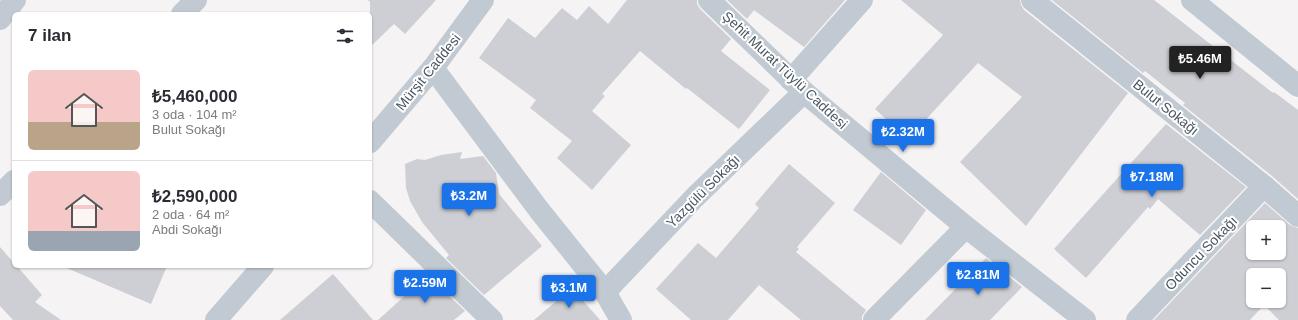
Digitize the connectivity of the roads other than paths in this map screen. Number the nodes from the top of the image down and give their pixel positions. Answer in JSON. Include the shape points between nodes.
{"nodes":[{"id":1,"x":15,"y":0,"type":"edge"},
{"id":2,"x":196,"y":0,"type":"edge"},
{"id":3,"x":483,"y":0,"type":"edge"},
{"id":4,"x":709,"y":0,"type":"edge"},
{"id":5,"x":862,"y":0,"type":"edge"},
{"id":6,"x":1032,"y":0,"type":"edge"},
{"id":7,"x":1192,"y":0,"type":"edge"},
{"id":8,"x":184,"y":12,"type":"edge"},
{"id":9,"x":0,"y":19,"type":"edge"},
{"id":10,"x":433,"y":68,"type":"junction"},
{"id":11,"x":798,"y":86,"type":"junction"},
{"id":12,"x":1298,"y":86,"type":"edge"},
{"id":13,"x":372,"y":140,"type":"edge"},
{"id":14,"x":12,"y":183,"type":"edge"},
{"id":15,"x":1264,"y":186,"type":"junction"},
{"id":16,"x":0,"y":195,"type":"edge"},
{"id":17,"x":372,"y":203,"type":"edge"},
{"id":18,"x":1298,"y":216,"type":"edge"},
{"id":19,"x":966,"y":227,"type":"junction"},
{"id":20,"x":261,"y":268,"type":"edge"},
{"id":21,"x":605,"y":292,"type":"junction"},
{"id":22,"x":224,"y":317,"type":"edge"},
{"id":23,"x":492,"y":320,"type":"edge"},
{"id":24,"x":621,"y":320,"type":"edge"},
{"id":25,"x":874,"y":320,"type":"edge"},
{"id":26,"x":1085,"y":320,"type":"edge"},
{"id":27,"x":1138,"y":320,"type":"edge"}],
"edges":[{"from":1,"to":9,"type":"street"},
{"from":2,"to":8,"type":"street"},
{"from":3,"to":10,"type":"street","name":"Mürşit Caddesi"},
{"from":4,"to":11,"type":"street","name":"Şehit Murat Tüylü Caddesi"},
{"from":5,"to":11,"type":"street","name":"Yazgülü Sokağı"},
{"from":6,"to":15,"type":"street","name":"Bulut Sokağı"},
{"from":7,"to":12,"type":"street"},
{"from":10,"to":13,"type":"street","name":"Mürşit Caddesi"},
{"from":10,"to":21,"type":"street","via":[[539,210]]},
{"from":11,"to":19,"type":"street","name":"Şehit Murat Tüylü Caddesi"},
{"from":11,"to":21,"type":"street","name":"Yazgülü Sokağı"},
{"from":14,"to":16,"type":"street"},
{"from":15,"to":18,"type":"street","name":"Bulut Sokağı"},
{"from":15,"to":27,"type":"street","name":"Oduncu Sokağı"},
{"from":17,"to":23,"type":"street"},
{"from":19,"to":25,"type":"street"},
{"from":19,"to":26,"type":"street","name":"Şehit Murat Tüylü Caddesi"},
{"from":20,"to":22,"type":"street"},
{"from":21,"to":24,"type":"street"}]}
